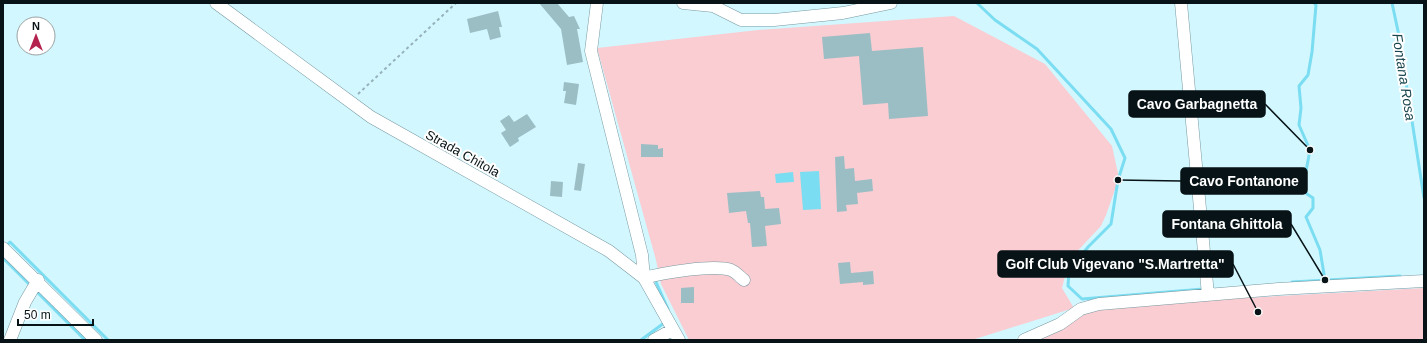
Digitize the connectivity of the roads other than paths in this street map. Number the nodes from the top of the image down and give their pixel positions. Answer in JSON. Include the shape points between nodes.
{"nodes":[{"id":1,"x":216,"y":3,"type":"edge"},
{"id":2,"x":597,"y":3,"type":"edge"},
{"id":3,"x":683,"y":3,"type":"edge"},
{"id":4,"x":892,"y":3,"type":"edge"},
{"id":5,"x":1181,"y":3,"type":"edge"},
{"id":6,"x":3,"y":248,"type":"edge"},
{"id":7,"x":644,"y":278,"type":"junction"},
{"id":8,"x":38,"y":280,"type":"junction"},
{"id":9,"x":744,"y":280,"type":"dead end"},
{"id":10,"x":1424,"y":281,"type":"edge"},
{"id":11,"x":1208,"y":295,"type":"junction"},
{"id":12,"x":676,"y":335,"type":"edge"},
{"id":13,"x":10,"y":340,"type":"edge"},
{"id":14,"x":96,"y":340,"type":"edge"},
{"id":15,"x":654,"y":340,"type":"edge"},
{"id":16,"x":1024,"y":340,"type":"edge"}],
"edges":[{"from":1,"to":7,"type":"street","name":"Strada Chitola","via":[[378,121],[609,251]]},
{"from":2,"to":7,"type":"street","via":[[591,51],[642,255]]},
{"from":3,"to":4,"type":"street","via":[[713,6],[741,20],[774,20],[843,13]]},
{"from":5,"to":11,"type":"street"},
{"from":6,"to":8,"type":"street"},
{"from":7,"to":9,"type":"street","via":[[661,273],[715,267],[732,271]]},
{"from":7,"to":12,"type":"street","name":"Strada Chitola"},
{"from":8,"to":13,"type":"street","via":[[24,302]]},
{"from":8,"to":14,"type":"street"},
{"from":10,"to":11,"type":"street"},
{"from":11,"to":16,"type":"street","via":[[1100,304],[1081,309],[1060,324]]},
{"from":12,"to":15,"type":"street"}]}
